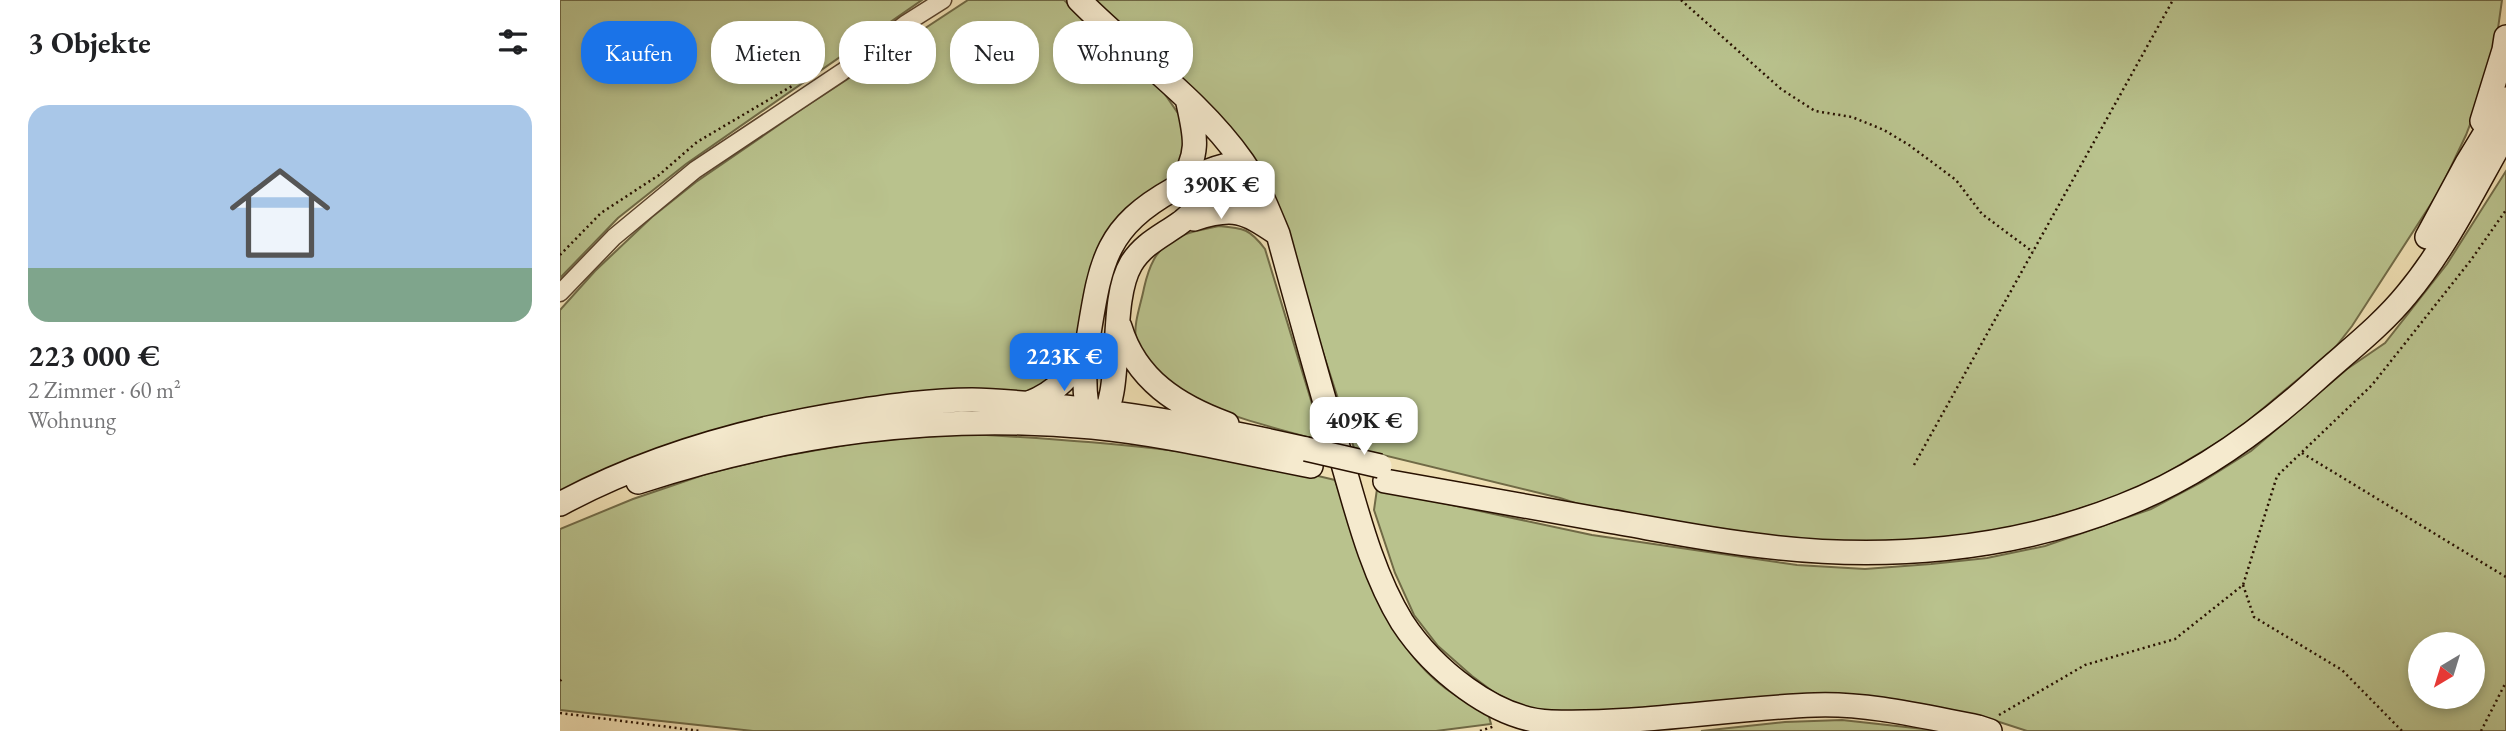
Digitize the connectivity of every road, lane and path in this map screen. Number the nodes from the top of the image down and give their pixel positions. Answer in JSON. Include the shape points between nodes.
{"nodes":[{"id":1,"x":943,"y":0,"type":"edge"},
{"id":2,"x":1079,"y":0,"type":"edge"},
{"id":3,"x":1681,"y":0,"type":"edge"},
{"id":4,"x":2173,"y":0,"type":"edge"},
{"id":5,"x":2506,"y":37,"type":"edge"},
{"id":6,"x":2506,"y":99,"type":"edge"},
{"id":7,"x":1188,"y":102,"type":"junction"},
{"id":8,"x":2506,"y":134,"type":"edge"},
{"id":9,"x":1243,"y":163,"type":"junction"},
{"id":10,"x":2467,"y":163,"type":"junction"},
{"id":11,"x":1179,"y":186,"type":"junction"},
{"id":12,"x":2506,"y":211,"type":"edge"},
{"id":13,"x":1181,"y":223,"type":"junction"},
{"id":14,"x":1278,"y":234,"type":"junction"},
{"id":15,"x":2033,"y":252,"type":"junction"},
{"id":16,"x":560,"y":293,"type":"edge"},
{"id":17,"x":1118,"y":319,"type":"junction"},
{"id":18,"x":1087,"y":346,"type":"junction"},
{"id":19,"x":2342,"y":357,"type":"junction"},
{"id":20,"x":1027,"y":404,"type":"junction"},
{"id":21,"x":1097,"y":416,"type":"junction"},
{"id":22,"x":1276,"y":442,"type":"junction"},
{"id":23,"x":2301,"y":453,"type":"junction"},
{"id":24,"x":1308,"y":458,"type":"junction"},
{"id":25,"x":1914,"y":465,"type":"dead end"},
{"id":26,"x":560,"y":504,"type":"edge"},
{"id":27,"x":560,"y":513,"type":"edge"},
{"id":28,"x":2506,"y":577,"type":"edge"},
{"id":29,"x":2243,"y":584,"type":"junction"},
{"id":30,"x":2506,"y":681,"type":"edge"},
{"id":31,"x":560,"y":713,"type":"edge"},
{"id":32,"x":1984,"y":729,"type":"edge"},
{"id":33,"x":690,"y":731,"type":"edge"},
{"id":34,"x":701,"y":731,"type":"edge"},
{"id":35,"x":2402,"y":731,"type":"edge"},
{"id":36,"x":2481,"y":731,"type":"edge"}],
"edges":[{"from":1,"to":16,"type":"street","via":[[695,170],[614,237]]},
{"from":2,"to":7,"type":"main road"},
{"from":3,"to":15,"type":"path","via":[[1781,89],[1815,111],[1852,117],[1909,145],[1956,180],[1982,215]]},
{"from":4,"to":15,"type":"path"},
{"from":5,"to":10,"type":"main road"},
{"from":6,"to":10,"type":"main road"},
{"from":7,"to":9,"type":"main road"},
{"from":7,"to":11,"type":"main road","via":[[1195,148]]},
{"from":8,"to":19,"type":"main road","via":[[2410,292]]},
{"from":9,"to":11,"type":"main road","via":[[1213,168]]},
{"from":9,"to":13,"type":"main road","via":[[1234,186]]},
{"from":9,"to":14,"type":"main road"},
{"from":10,"to":19,"type":"main road","via":[[2415,257]]},
{"from":11,"to":18,"type":"main road","via":[[1140,209],[1113,241],[1097,281]]},
{"from":12,"to":23,"type":"path","via":[[2372,385]]},
{"from":13,"to":14,"type":"main road","via":[[1236,212],[1252,216]]},
{"from":13,"to":17,"type":"main road","via":[[1149,243],[1130,265]]},
{"from":14,"to":32,"type":"main road","via":[[1350,489],[1385,589],[1418,645],[1460,684],[1521,716],[1548,722],[1818,705],[1878,710]]},
{"from":15,"to":25,"type":"path"},
{"from":17,"to":21,"type":"main road","via":[[1112,392]]},
{"from":17,"to":22,"type":"main road","via":[[1143,373],[1167,394],[1216,420]]},
{"from":18,"to":20,"type":"main road","via":[[1067,379]]},
{"from":18,"to":21,"type":"main road","via":[[1085,396]]},
{"from":19,"to":24,"type":"main road","via":[[2246,438],[2166,486],[2074,523],[1946,549],[1765,547],[1605,520]]},
{"from":20,"to":21,"type":"main road"},
{"from":20,"to":26,"type":"main road","via":[[917,403],[794,422],[676,453],[599,483]]},
{"from":21,"to":22,"type":"main road","via":[[1153,418]]},
{"from":21,"to":24,"type":"main road"},
{"from":21,"to":27,"type":"main road","via":[[1041,424],[899,425],[825,435],[692,465]]},
{"from":22,"to":24,"type":"main road"},
{"from":23,"to":28,"type":"path"},
{"from":23,"to":29,"type":"path","via":[[2277,476]]},
{"from":29,"to":32,"type":"path","via":[[2175,639],[2085,664]]},
{"from":29,"to":35,"type":"path","via":[[2255,617],[2342,670]]},
{"from":30,"to":36,"type":"path"},
{"from":31,"to":33,"type":"path"},
{"from":33,"to":34,"type":"path"}]}
